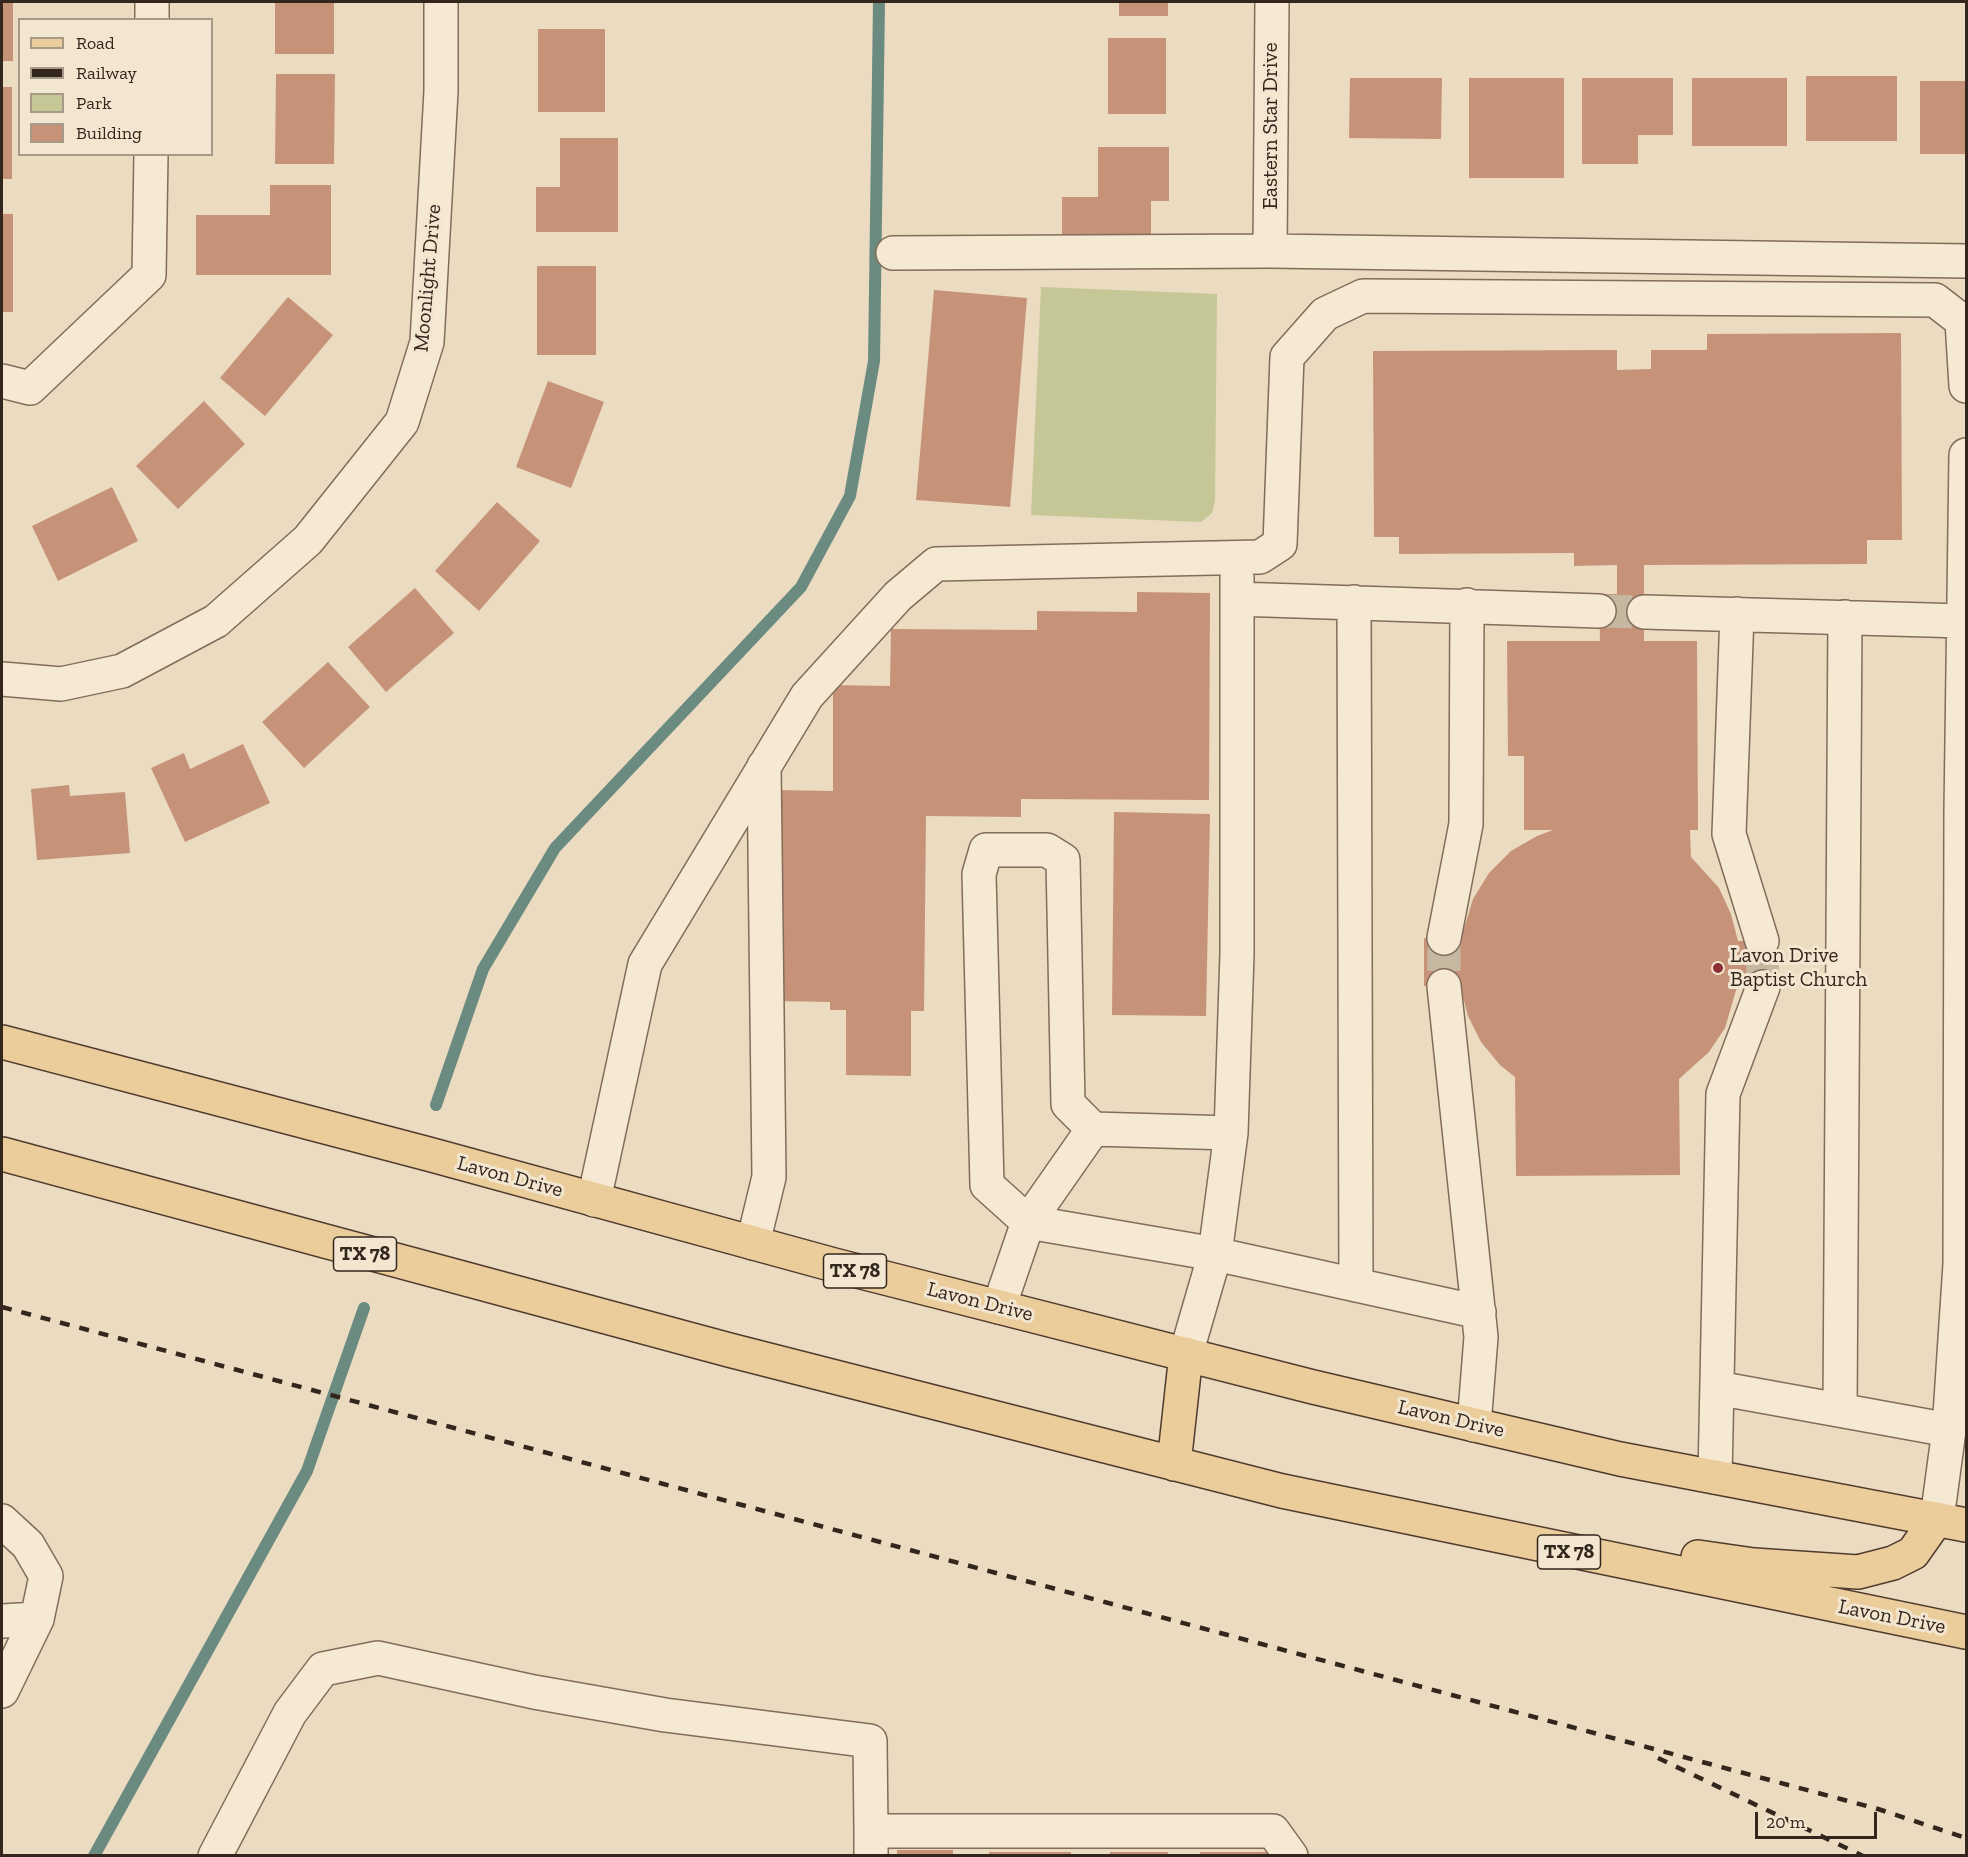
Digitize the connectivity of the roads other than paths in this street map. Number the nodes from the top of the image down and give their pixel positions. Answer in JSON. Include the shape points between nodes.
{"nodes":[{"id":1,"x":152,"y":2,"type":"edge"},
{"id":2,"x":441,"y":2,"type":"edge"},
{"id":3,"x":1272,"y":2,"type":"edge"},
{"id":4,"x":152,"y":18,"type":"edge"},
{"id":5,"x":150,"y":156,"type":"edge"},
{"id":6,"x":1270,"y":251,"type":"junction"},
{"id":7,"x":893,"y":254,"type":"dead end"},
{"id":8,"x":1966,"y":261,"type":"edge"},
{"id":9,"x":2,"y":381,"type":"edge"},
{"id":10,"x":1966,"y":386,"type":"edge"},
{"id":11,"x":1966,"y":455,"type":"edge"},
{"id":12,"x":1237,"y":557,"type":"junction"},
{"id":13,"x":1237,"y":599,"type":"junction"},
{"id":14,"x":1354,"y":602,"type":"junction"},
{"id":15,"x":1467,"y":605,"type":"junction"},
{"id":16,"x":1599,"y":611,"type":"tunnel mouth"},
{"id":17,"x":1644,"y":612,"type":"tunnel mouth"},
{"id":18,"x":1737,"y":614,"type":"junction"},
{"id":19,"x":1845,"y":617,"type":"junction"},
{"id":20,"x":1964,"y":621,"type":"junction"},
{"id":21,"x":2,"y":679,"type":"edge"},
{"id":22,"x":764,"y":766,"type":"junction"},
{"id":23,"x":1444,"y":938,"type":"tunnel mouth"},
{"id":24,"x":1762,"y":941,"type":"tunnel mouth"},
{"id":25,"x":1444,"y":986,"type":"tunnel mouth"},
{"id":26,"x":1763,"y":987,"type":"tunnel mouth"},
{"id":27,"x":2,"y":1042,"type":"edge"},
{"id":28,"x":1093,"y":1129,"type":"junction"},
{"id":29,"x":1231,"y":1133,"type":"junction"},
{"id":30,"x":2,"y":1154,"type":"edge"},
{"id":31,"x":594,"y":1200,"type":"junction"},
{"id":32,"x":1028,"y":1222,"type":"junction"},
{"id":33,"x":753,"y":1243,"type":"junction"},
{"id":34,"x":1215,"y":1254,"type":"junction"},
{"id":35,"x":1356,"y":1285,"type":"junction"},
{"id":36,"x":999,"y":1307,"type":"junction"},
{"id":37,"x":1479,"y":1312,"type":"junction"},
{"id":38,"x":1186,"y":1354,"type":"junction"},
{"id":39,"x":1717,"y":1388,"type":"junction"},
{"id":40,"x":1840,"y":1410,"type":"junction"},
{"id":41,"x":1474,"y":1425,"type":"junction"},
{"id":42,"x":1948,"y":1430,"type":"junction"},
{"id":43,"x":1174,"y":1464,"type":"junction"},
{"id":44,"x":1715,"y":1477,"type":"junction"},
{"id":45,"x":2,"y":1521,"type":"edge"},
{"id":46,"x":1952,"y":1522,"type":"edge"},
{"id":47,"x":1583,"y":1555,"type":"junction"},
{"id":48,"x":37,"y":1619,"type":"junction"},
{"id":49,"x":2,"y":1621,"type":"edge"},
{"id":50,"x":1966,"y":1632,"type":"edge"},
{"id":51,"x":2,"y":1691,"type":"edge"},
{"id":52,"x":871,"y":1843,"type":"edge"},
{"id":53,"x":215,"y":1856,"type":"edge"},
{"id":54,"x":1291,"y":1856,"type":"edge"}],
"edges":[{"from":1,"to":4,"type":"street"},
{"from":2,"to":21,"type":"street","name":"Moonlight Drive","via":[[441,91],[427,342],[402,422],[308,540],[216,621],[122,671],[61,684]]},
{"from":3,"to":6,"type":"street","name":"Eastern Star Drive"},
{"from":5,"to":9,"type":"street","via":[[149,275],[30,388]]},
{"from":6,"to":7,"type":"street"},
{"from":6,"to":8,"type":"street"},
{"from":10,"to":12,"type":"street","via":[[1962,321],[1935,300],[1363,296],[1325,314],[1287,357],[1280,544],[1260,557]]},
{"from":11,"to":20,"type":"street"},
{"from":12,"to":13,"type":"street"},
{"from":12,"to":22,"type":"street","via":[[936,564],[898,596],[807,696]]},
{"from":13,"to":14,"type":"street"},
{"from":13,"to":29,"type":"street","via":[[1237,954]]},
{"from":14,"to":15,"type":"street"},
{"from":14,"to":35,"type":"street"},
{"from":15,"to":16,"type":"street"},
{"from":15,"to":23,"type":"street","via":[[1466,824]]},
{"from":17,"to":18,"type":"street"},
{"from":18,"to":19,"type":"street"},
{"from":18,"to":24,"type":"street","via":[[1729,834]]},
{"from":19,"to":20,"type":"street"},
{"from":19,"to":40,"type":"street"},
{"from":20,"to":42,"type":"street","via":[[1960,1264]]},
{"from":22,"to":31,"type":"street","via":[[645,964]]},
{"from":22,"to":33,"type":"street","via":[[769,1177]]},
{"from":25,"to":37,"type":"street"},
{"from":26,"to":39,"type":"street","via":[[1723,1094]]},
{"from":27,"to":31,"type":"main road","name":"Lavon Drive","number":"TX 78"},
{"from":28,"to":29,"type":"street"},
{"from":28,"to":32,"type":"street"},
{"from":28,"to":32,"type":"street","via":[[1068,1104],[1063,860],[1047,850],[986,850],[979,874],[987,1185]]},
{"from":29,"to":34,"type":"street"},
{"from":30,"to":43,"type":"main road","name":"Lavon Drive","number":"TX 78","via":[[682,1338]]},
{"from":31,"to":33,"type":"main road","name":"Lavon Drive","number":"TX 78"},
{"from":32,"to":34,"type":"street"},
{"from":32,"to":36,"type":"street"},
{"from":33,"to":36,"type":"main road","name":"Lavon Drive","number":"TX 78"},
{"from":34,"to":35,"type":"street"},
{"from":34,"to":38,"type":"street"},
{"from":35,"to":37,"type":"street"},
{"from":36,"to":38,"type":"main road","name":"Lavon Drive","number":"TX 78"},
{"from":37,"to":41,"type":"street","via":[[1481,1337]]},
{"from":38,"to":41,"type":"main road","name":"Lavon Drive","number":"TX 78"},
{"from":38,"to":43,"type":"main road"},
{"from":39,"to":40,"type":"street"},
{"from":39,"to":44,"type":"street"},
{"from":40,"to":42,"type":"street"},
{"from":41,"to":44,"type":"main road","name":"Lavon Drive","number":"TX 78"},
{"from":42,"to":46,"type":"street"},
{"from":43,"to":47,"type":"main road","name":"Lavon Drive","number":"TX 78"},
{"from":44,"to":46,"type":"main road","name":"Lavon Drive","number":"TX 78"},
{"from":45,"to":48,"type":"street","via":[[28,1545],[46,1576]]},
{"from":46,"to":47,"type":"main road","via":[[1913,1553],[1858,1572],[1754,1565],[1677,1553]]},
{"from":47,"to":50,"type":"main road","name":"Lavon Drive","number":"TX 78"},
{"from":48,"to":49,"type":"street"},
{"from":48,"to":51,"type":"street"},
{"from":52,"to":53,"type":"street","via":[[870,1741],[665,1715],[378,1658],[323,1670],[290,1713]]},
{"from":52,"to":54,"type":"street","via":[[1273,1831]]}]}
